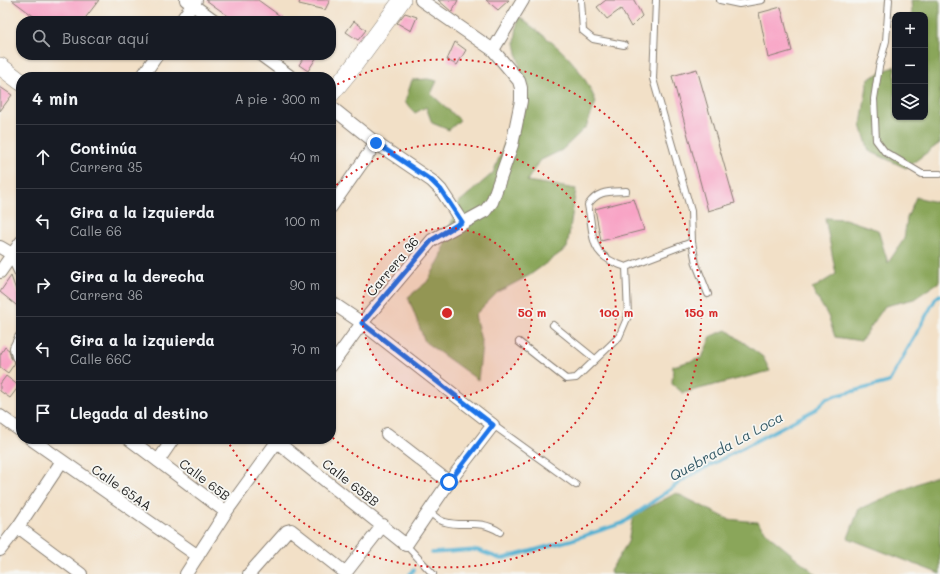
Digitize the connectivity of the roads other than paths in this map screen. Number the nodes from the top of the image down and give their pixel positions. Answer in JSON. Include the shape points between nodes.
{"nodes":[{"id":1,"x":402,"y":0,"type":"edge"},
{"id":2,"x":421,"y":0,"type":"edge"},
{"id":3,"x":523,"y":0,"type":"edge"},
{"id":4,"x":581,"y":0,"type":"edge"},
{"id":5,"x":656,"y":0,"type":"edge"},
{"id":6,"x":720,"y":0,"type":"edge"},
{"id":7,"x":762,"y":0,"type":"edge"},
{"id":8,"x":889,"y":0,"type":"edge"},
{"id":9,"x":192,"y":1,"type":"edge"},
{"id":10,"x":184,"y":16,"type":"edge"},
{"id":11,"x":209,"y":16,"type":"edge"},
{"id":12,"x":624,"y":45,"type":"dead end"},
{"id":13,"x":493,"y":50,"type":"junction"},
{"id":14,"x":154,"y":60,"type":"edge"},
{"id":15,"x":268,"y":60,"type":"edge"},
{"id":16,"x":0,"y":66,"type":"edge"},
{"id":17,"x":145,"y":72,"type":"edge"},
{"id":18,"x":284,"y":72,"type":"edge"},
{"id":19,"x":16,"y":78,"type":"edge"},
{"id":20,"x":336,"y":88,"type":"edge"},
{"id":21,"x":336,"y":111,"type":"edge"},
{"id":22,"x":376,"y":143,"type":"junction"},
{"id":23,"x":940,"y":174,"type":"edge"},
{"id":24,"x":626,"y":191,"type":"dead end"},
{"id":25,"x":336,"y":200,"type":"edge"},
{"id":26,"x":462,"y":222,"type":"junction"},
{"id":27,"x":692,"y":242,"type":"junction"},
{"id":28,"x":0,"y":247,"type":"edge"},
{"id":29,"x":16,"y":249,"type":"edge"},
{"id":30,"x":12,"y":254,"type":"junction"},
{"id":31,"x":16,"y":263,"type":"edge"},
{"id":32,"x":626,"y":267,"type":"junction"},
{"id":33,"x":0,"y":272,"type":"edge"},
{"id":34,"x":708,"y":294,"type":"dead end"},
{"id":35,"x":336,"y":305,"type":"edge"},
{"id":36,"x":362,"y":323,"type":"junction"},
{"id":37,"x":553,"y":325,"type":"dead end"},
{"id":38,"x":519,"y":342,"type":"dead end"},
{"id":39,"x":336,"y":359,"type":"edge"},
{"id":40,"x":595,"y":359,"type":"junction"},
{"id":41,"x":0,"y":416,"type":"edge"},
{"id":42,"x":493,"y":425,"type":"junction"},
{"id":43,"x":16,"y":427,"type":"edge"},
{"id":44,"x":387,"y":434,"type":"dead end"},
{"id":45,"x":38,"y":444,"type":"edge"},
{"id":46,"x":136,"y":444,"type":"edge"},
{"id":47,"x":170,"y":444,"type":"edge"},
{"id":48,"x":275,"y":444,"type":"edge"},
{"id":49,"x":283,"y":444,"type":"edge"},
{"id":50,"x":62,"y":461,"type":"junction"},
{"id":51,"x":158,"y":461,"type":"junction"},
{"id":52,"x":449,"y":482,"type":"junction"},
{"id":53,"x":576,"y":486,"type":"dead end"},
{"id":54,"x":226,"y":512,"type":"junction"},
{"id":55,"x":429,"y":512,"type":"junction"},
{"id":56,"x":383,"y":525,"type":"junction"},
{"id":57,"x":18,"y":527,"type":"junction"},
{"id":58,"x":500,"y":532,"type":"dead end"},
{"id":59,"x":406,"y":545,"type":"junction"},
{"id":60,"x":0,"y":550,"type":"edge"},
{"id":61,"x":198,"y":556,"type":"junction"},
{"id":62,"x":81,"y":574,"type":"edge"},
{"id":63,"x":186,"y":574,"type":"edge"},
{"id":64,"x":250,"y":574,"type":"edge"},
{"id":65,"x":433,"y":574,"type":"edge"}],
"edges":[{"from":1,"to":20,"type":"street"},
{"from":2,"to":13,"type":"street"},
{"from":3,"to":13,"type":"street"},
{"from":4,"to":12,"type":"lane","via":[[583,30],[593,39]]},
{"from":5,"to":27,"type":"lane","via":[[653,78],[691,211]]},
{"from":6,"to":7,"type":"lane","via":[[739,4]]},
{"from":8,"to":23,"type":"lane","via":[[886,41],[874,99],[876,140],[885,152],[922,174]]},
{"from":9,"to":10,"type":"street"},
{"from":9,"to":11,"type":"street"},
{"from":13,"to":26,"type":"street","name":"Carrera 36","via":[[518,81],[521,101],[512,145],[492,202],[485,211]]},
{"from":14,"to":17,"type":"street"},
{"from":15,"to":18,"type":"street"},
{"from":16,"to":19,"type":"street"},
{"from":21,"to":22,"type":"street"},
{"from":22,"to":25,"type":"street"},
{"from":22,"to":26,"type":"street","via":[[432,181]]},
{"from":24,"to":32,"type":"lane","via":[[600,193],[593,197],[588,206],[597,251],[609,262]]},
{"from":26,"to":36,"type":"street","name":"Carrera 36","via":[[432,240]]},
{"from":27,"to":32,"type":"lane"},
{"from":27,"to":34,"type":"lane","via":[[696,264]]},
{"from":28,"to":30,"type":"street"},
{"from":29,"to":30,"type":"street"},
{"from":30,"to":31,"type":"street"},
{"from":30,"to":33,"type":"street"},
{"from":32,"to":40,"type":"lane","via":[[628,316],[619,337]]},
{"from":35,"to":36,"type":"street"},
{"from":36,"to":39,"type":"street","name":"Carrera 36"},
{"from":36,"to":42,"type":"street"},
{"from":37,"to":40,"type":"lane"},
{"from":38,"to":40,"type":"lane","via":[[566,380],[576,378]]},
{"from":41,"to":43,"type":"street"},
{"from":42,"to":52,"type":"street"},
{"from":42,"to":53,"type":"lane"},
{"from":44,"to":52,"type":"street"},
{"from":45,"to":50,"type":"street","name":"Calle 65AA"},
{"from":46,"to":51,"type":"street","name":"Calle 65B"},
{"from":47,"to":51,"type":"street"},
{"from":48,"to":54,"type":"street"},
{"from":49,"to":56,"type":"street","name":"Calle 65BB"},
{"from":50,"to":57,"type":"street"},
{"from":50,"to":61,"type":"street","name":"Calle 65AA"},
{"from":51,"to":54,"type":"street","name":"Calle 65B"},
{"from":52,"to":55,"type":"street"},
{"from":54,"to":61,"type":"street"},
{"from":55,"to":58,"type":"lane","via":[[443,522],[473,523],[490,526]]},
{"from":55,"to":59,"type":"street"},
{"from":56,"to":59,"type":"street","name":"Calle 65BB"},
{"from":56,"to":64,"type":"street","via":[[347,571],[342,570],[291,530],[287,531]]},
{"from":57,"to":60,"type":"street"},
{"from":57,"to":62,"type":"street"},
{"from":59,"to":65,"type":"lane"},
{"from":61,"to":63,"type":"street"}]}
